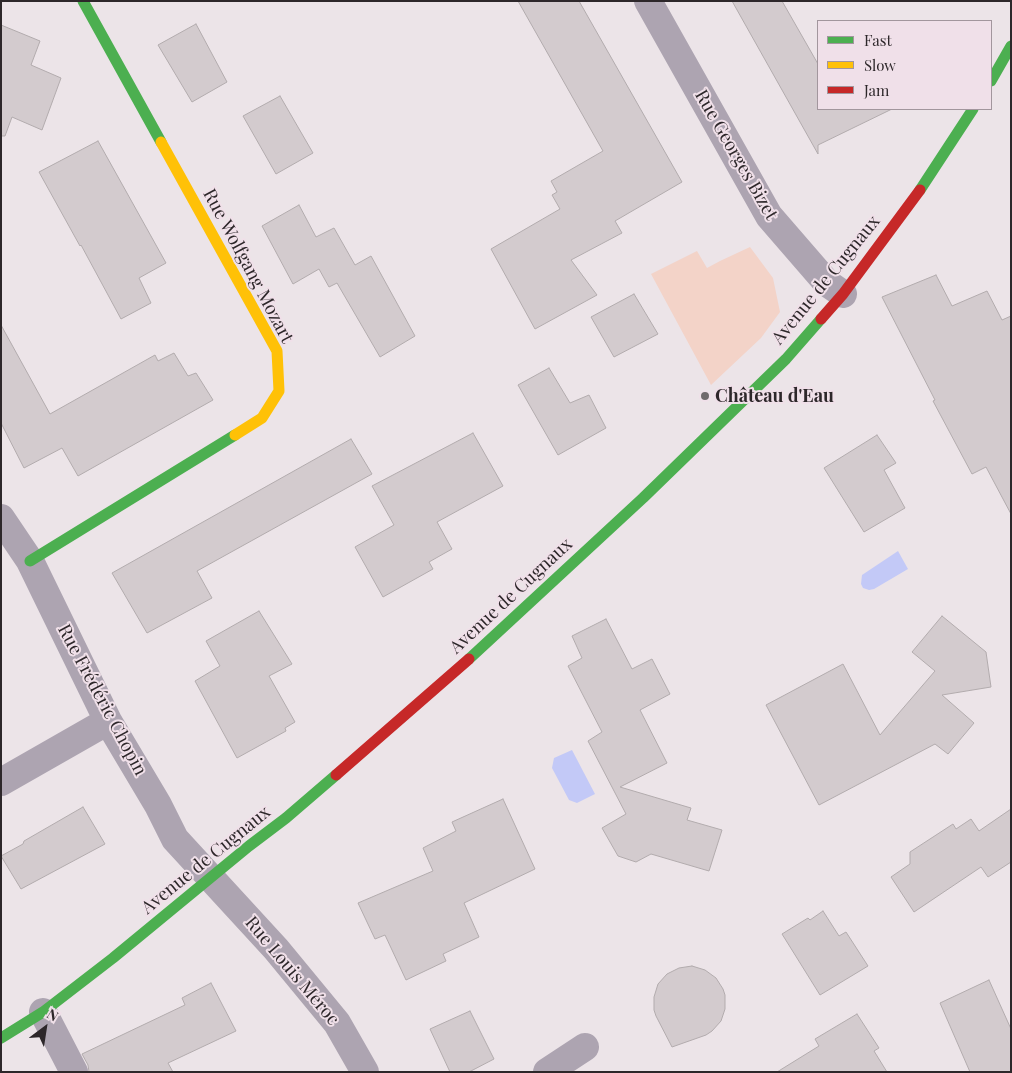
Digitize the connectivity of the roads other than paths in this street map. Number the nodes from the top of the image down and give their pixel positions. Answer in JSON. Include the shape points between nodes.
{"nodes":[{"id":1,"x":83,"y":1,"type":"edge"},
{"id":2,"x":648,"y":1,"type":"edge"},
{"id":3,"x":1011,"y":46,"type":"edge"},
{"id":4,"x":992,"y":79,"type":"edge"},
{"id":5,"x":972,"y":110,"type":"edge"},
{"id":6,"x":843,"y":294,"type":"junction"},
{"id":7,"x":1,"y":518,"type":"edge"},
{"id":8,"x":30,"y":561,"type":"junction"},
{"id":9,"x":108,"y":721,"type":"junction"},
{"id":10,"x":1,"y":782,"type":"edge"},
{"id":11,"x":210,"y":878,"type":"junction"},
{"id":12,"x":43,"y":1012,"type":"junction"},
{"id":13,"x":1,"y":1038,"type":"edge"},
{"id":14,"x":585,"y":1047,"type":"dead end"},
{"id":15,"x":74,"y":1072,"type":"edge"},
{"id":16,"x":364,"y":1072,"type":"edge"},
{"id":17,"x":547,"y":1072,"type":"edge"}],
"edges":[{"from":1,"to":8,"type":"street","name":"Rue Wolfgang Mozart","via":[[277,351],[279,390],[262,418]]},
{"from":2,"to":6,"type":"street","name":"Rue Georges Bizet","via":[[769,216],[827,283]]},
{"from":3,"to":4,"type":"street"},
{"from":5,"to":6,"type":"street","name":"Avenue de Cugnaux","via":[[923,186]]},
{"from":6,"to":11,"type":"street","name":"Avenue de Cugnaux","via":[[786,358],[731,412],[473,656],[286,818]]},
{"from":7,"to":8,"type":"street","name":"Rue Frédéric Chopin"},
{"from":8,"to":9,"type":"street","name":"Rue Frédéric Chopin"},
{"from":9,"to":10,"type":"street"},
{"from":9,"to":11,"type":"street","name":"Rue Frédéric Chopin","via":[[175,839]]},
{"from":11,"to":12,"type":"street","name":"Avenue de Cugnaux"},
{"from":11,"to":16,"type":"street","name":"Rue Louis Méroc","via":[[276,948],[337,1023]]},
{"from":12,"to":13,"type":"street","name":"Avenue de Cugnaux"},
{"from":12,"to":15,"type":"street"},
{"from":14,"to":17,"type":"street"}]}
